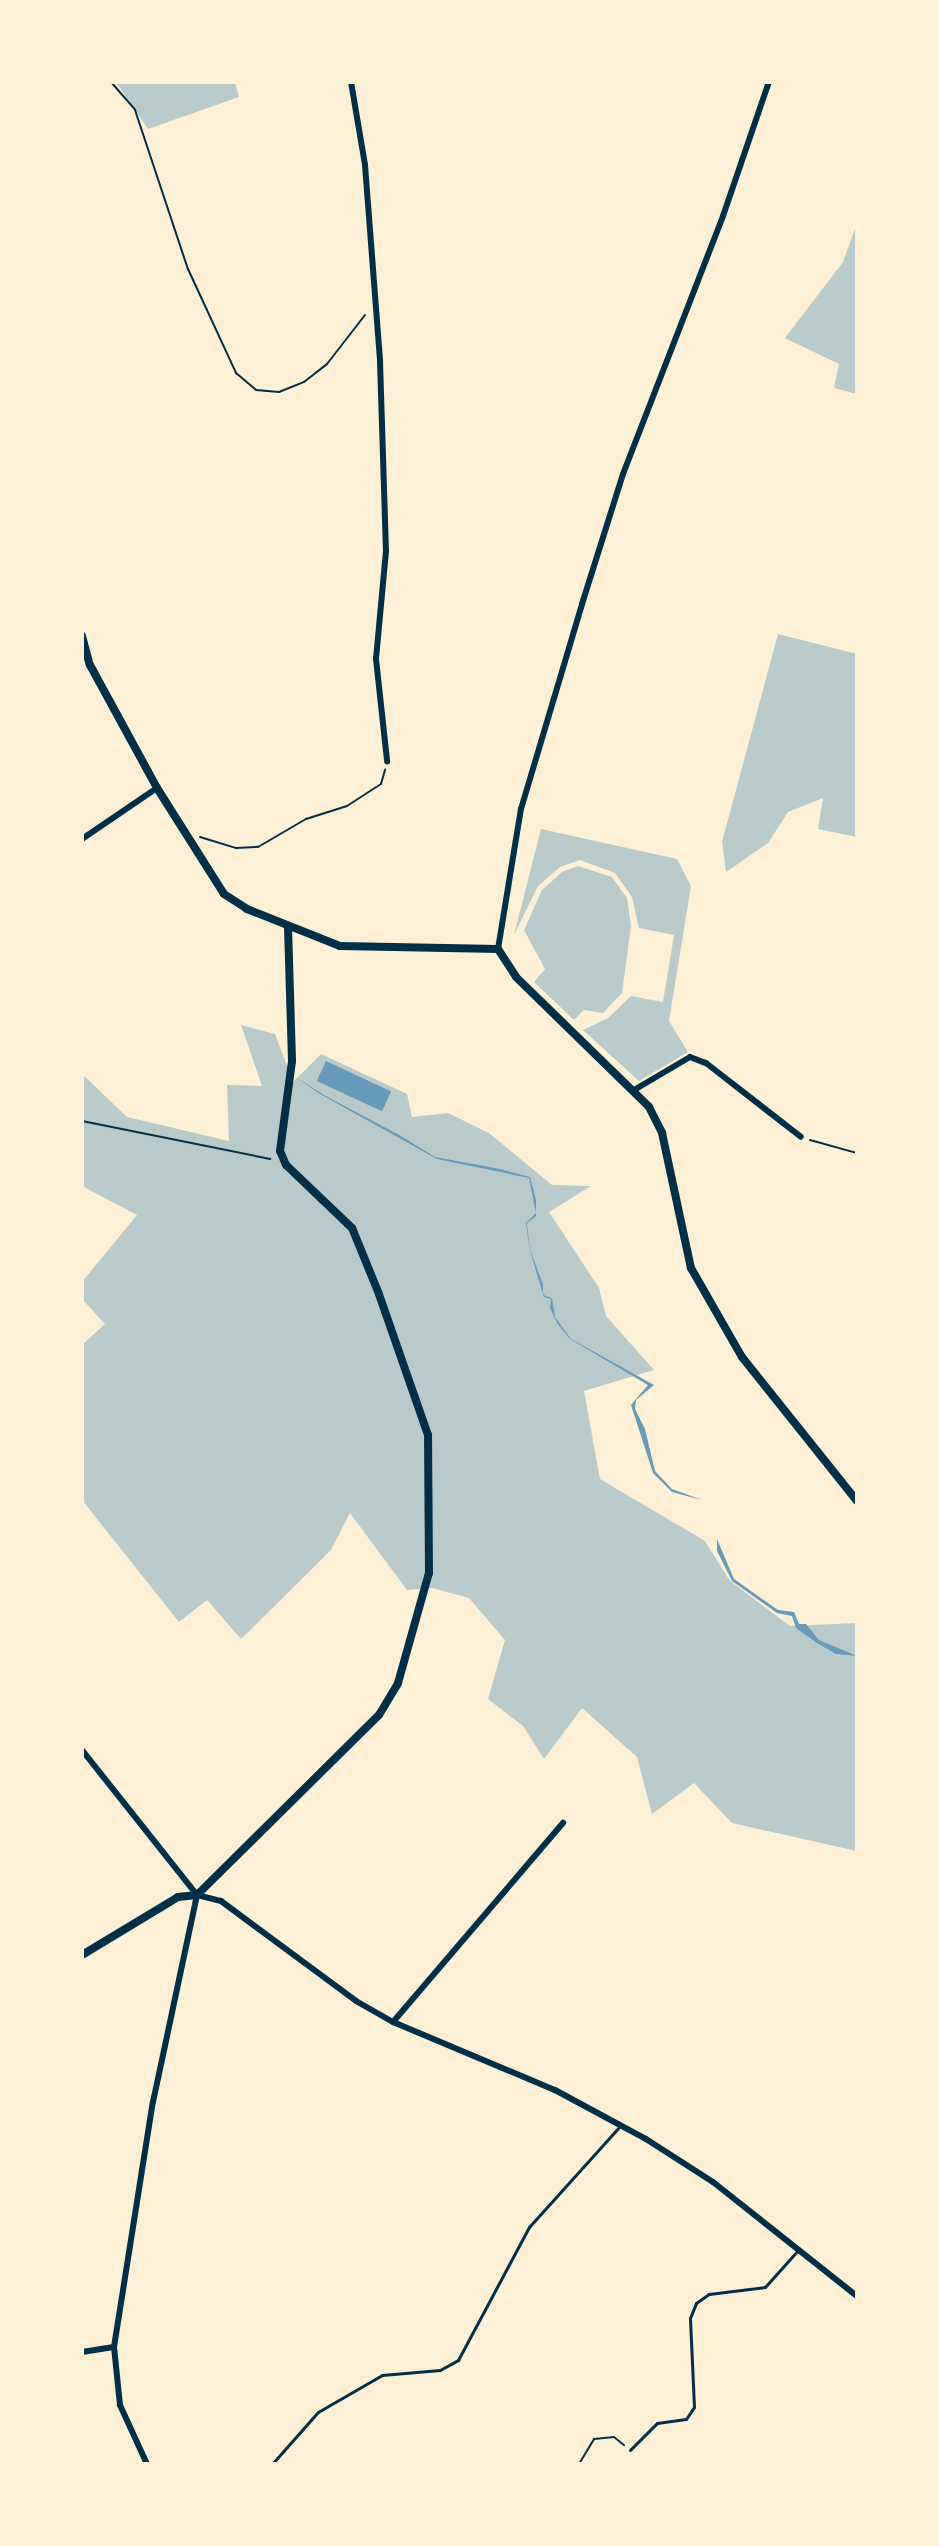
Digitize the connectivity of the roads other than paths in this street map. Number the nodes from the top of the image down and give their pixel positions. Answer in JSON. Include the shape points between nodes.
{"nodes":[{"id":1,"x":351,"y":82,"type":"edge"},
{"id":2,"x":769,"y":82,"type":"edge"},
{"id":3,"x":82,"y":636,"type":"edge"},
{"id":4,"x":387,"y":761,"type":"road end"},
{"id":5,"x":157,"y":788,"type":"junction"},
{"id":6,"x":82,"y":839,"type":"edge"},
{"id":7,"x":288,"y":928,"type":"junction"},
{"id":8,"x":498,"y":949,"type":"junction"},
{"id":9,"x":634,"y":1090,"type":"junction"},
{"id":10,"x":801,"y":1137,"type":"road end"},
{"id":11,"x":857,"y":1501,"type":"edge"},
{"id":12,"x":82,"y":1750,"type":"edge"},
{"id":13,"x":563,"y":1823,"type":"dead end"},
{"id":14,"x":197,"y":1895,"type":"junction"},
{"id":15,"x":82,"y":1955,"type":"edge"},
{"id":16,"x":393,"y":2022,"type":"junction"},
{"id":17,"x":622,"y":2124,"type":"junction"},
{"id":18,"x":799,"y":2249,"type":"junction"},
{"id":19,"x":857,"y":2296,"type":"edge"},
{"id":20,"x":114,"y":2347,"type":"junction"},
{"id":21,"x":82,"y":2352,"type":"edge"},
{"id":22,"x":630,"y":2450,"type":"road end"},
{"id":23,"x":147,"y":2464,"type":"edge"},
{"id":24,"x":272,"y":2464,"type":"edge"}],
"edges":[{"from":1,"to":4,"type":"street","via":[[365,165],[380,361],[386,551],[376,659]]},
{"from":2,"to":8,"type":"street","via":[[623,474],[586,589],[521,809]]},
{"from":3,"to":5,"type":"street","via":[[90,665]]},
{"from":5,"to":6,"type":"street"},
{"from":5,"to":7,"type":"street","via":[[224,894]]},
{"from":7,"to":8,"type":"street","via":[[340,946]]},
{"from":7,"to":14,"type":"street","via":[[292,1061],[280,1151],[286,1165],[352,1228],[428,1435],[432,1539],[398,1683],[379,1715]]},
{"from":8,"to":9,"type":"street","via":[[516,977]]},
{"from":9,"to":10,"type":"street","via":[[690,1057],[706,1063]]},
{"from":9,"to":11,"type":"street","via":[[662,1133],[691,1268],[742,1357]]},
{"from":12,"to":14,"type":"street"},
{"from":13,"to":16,"type":"street"},
{"from":14,"to":15,"type":"street","via":[[178,1897]]},
{"from":14,"to":16,"type":"street","via":[[221,1901],[356,2001]]},
{"from":14,"to":20,"type":"street","via":[[153,2102]]},
{"from":16,"to":17,"type":"street"},
{"from":17,"to":18,"type":"street","via":[[713,2182]]},
{"from":17,"to":24,"type":"lane","via":[[529,2227],[458,2360],[440,2370],[382,2375],[318,2412]]},
{"from":18,"to":19,"type":"street"},
{"from":18,"to":22,"type":"lane","via":[[765,2287],[709,2294],[696,2303],[690,2318],[694,2407],[686,2419],[657,2423]]},
{"from":20,"to":21,"type":"street"},
{"from":20,"to":23,"type":"street","via":[[120,2405]]}]}
